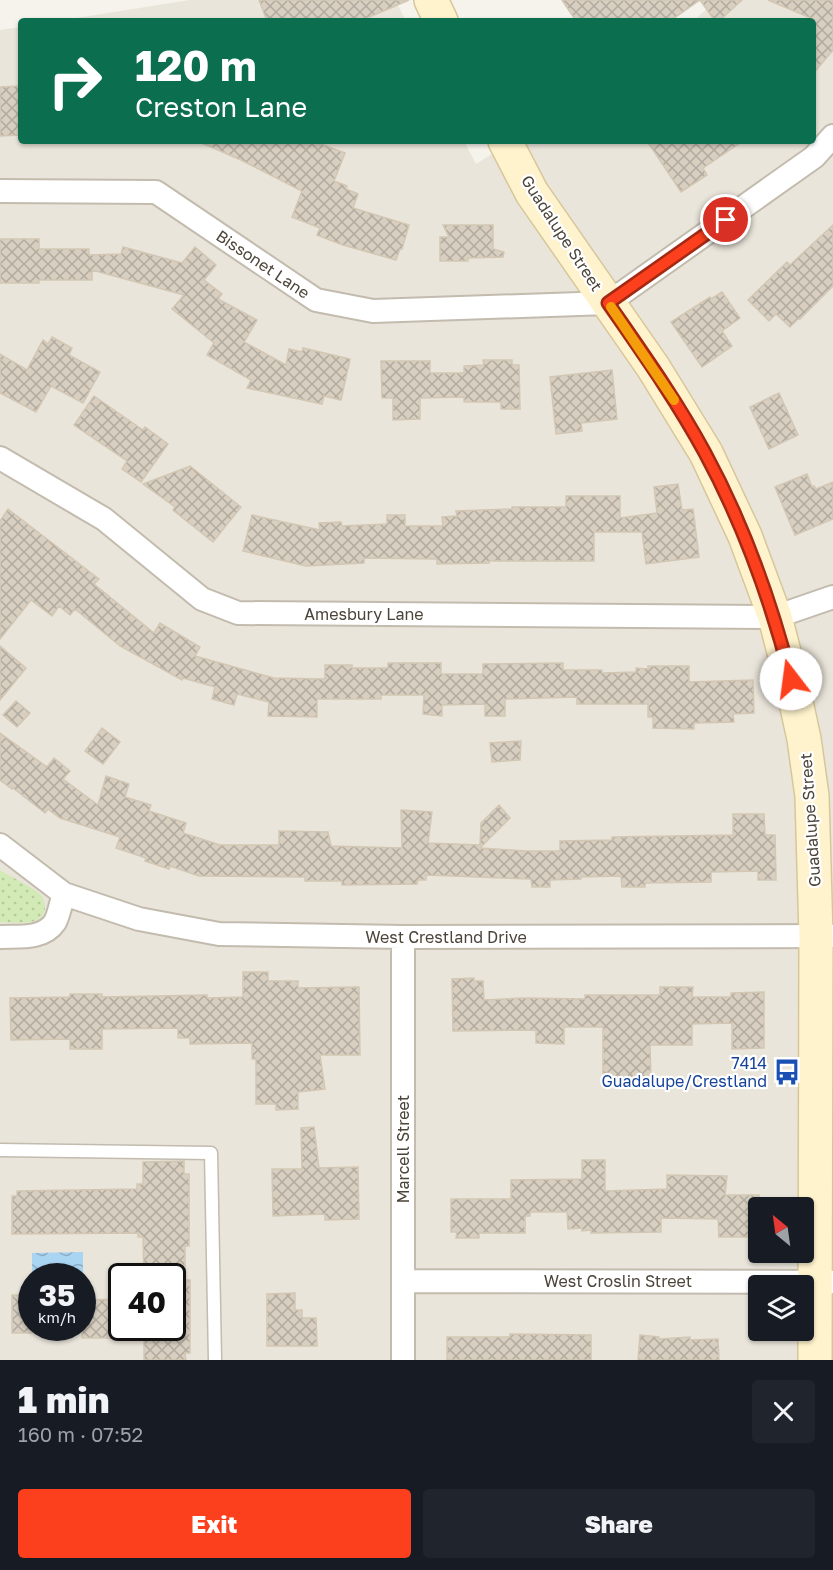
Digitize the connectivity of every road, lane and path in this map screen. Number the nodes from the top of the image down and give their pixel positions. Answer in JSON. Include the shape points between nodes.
{"nodes":[{"id":1,"x":431,"y":0,"type":"edge"},
{"id":2,"x":440,"y":18,"type":"edge"},
{"id":3,"x":833,"y":136,"type":"edge"},
{"id":4,"x":507,"y":144,"type":"edge"},
{"id":5,"x":0,"y":191,"type":"edge"},
{"id":6,"x":608,"y":303,"type":"junction"},
{"id":7,"x":0,"y":458,"type":"edge"},
{"id":8,"x":833,"y":597,"type":"edge"},
{"id":9,"x":775,"y":617,"type":"junction"},
{"id":10,"x":0,"y":845,"type":"edge"},
{"id":11,"x":64,"y":894,"type":"junction"},
{"id":12,"x":824,"y":936,"type":"edge"},
{"id":13,"x":0,"y":937,"type":"edge"},
{"id":14,"x":403,"y":937,"type":"junction"},
{"id":15,"x":0,"y":1150,"type":"edge"},
{"id":16,"x":404,"y":1281,"type":"junction"},
{"id":17,"x":824,"y":1282,"type":"edge"},
{"id":18,"x":214,"y":1360,"type":"edge"},
{"id":19,"x":403,"y":1360,"type":"edge"},
{"id":20,"x":815,"y":1360,"type":"edge"}],
"edges":[{"from":1,"to":2,"type":"street"},
{"from":3,"to":6,"type":"street","via":[[814,157]]},
{"from":4,"to":6,"type":"street","name":"Guadalupe Street","via":[[532,193]]},
{"from":5,"to":6,"type":"street","name":"Bissonet Lane","via":[[156,192],[316,300],[373,311]]},
{"from":6,"to":9,"type":"street","name":"Guadalupe Street","via":[[706,453],[745,536]]},
{"from":7,"to":9,"type":"street","name":"Amesbury Lane","via":[[104,519],[202,598],[238,613]]},
{"from":8,"to":9,"type":"street","name":"Amesbury Lane"},
{"from":9,"to":12,"type":"street","name":"Guadalupe Street","via":[[804,739]]},
{"from":10,"to":11,"type":"street","name":"West Crestland Drive"},
{"from":11,"to":13,"type":"street","via":[[54,922],[41,933]]},
{"from":11,"to":14,"type":"street","name":"West Crestland Drive","via":[[139,919],[219,934]]},
{"from":12,"to":14,"type":"street","name":"West Crestland Drive"},
{"from":12,"to":17,"type":"street","name":"Guadalupe Street"},
{"from":14,"to":16,"type":"street","name":"Marcell Street"},
{"from":15,"to":18,"type":"lane","via":[[211,1153]]},
{"from":16,"to":17,"type":"street","name":"West Croslin Street"},
{"from":16,"to":19,"type":"street","name":"Marcell Street"},
{"from":17,"to":20,"type":"street","name":"Guadalupe Street"}]}
